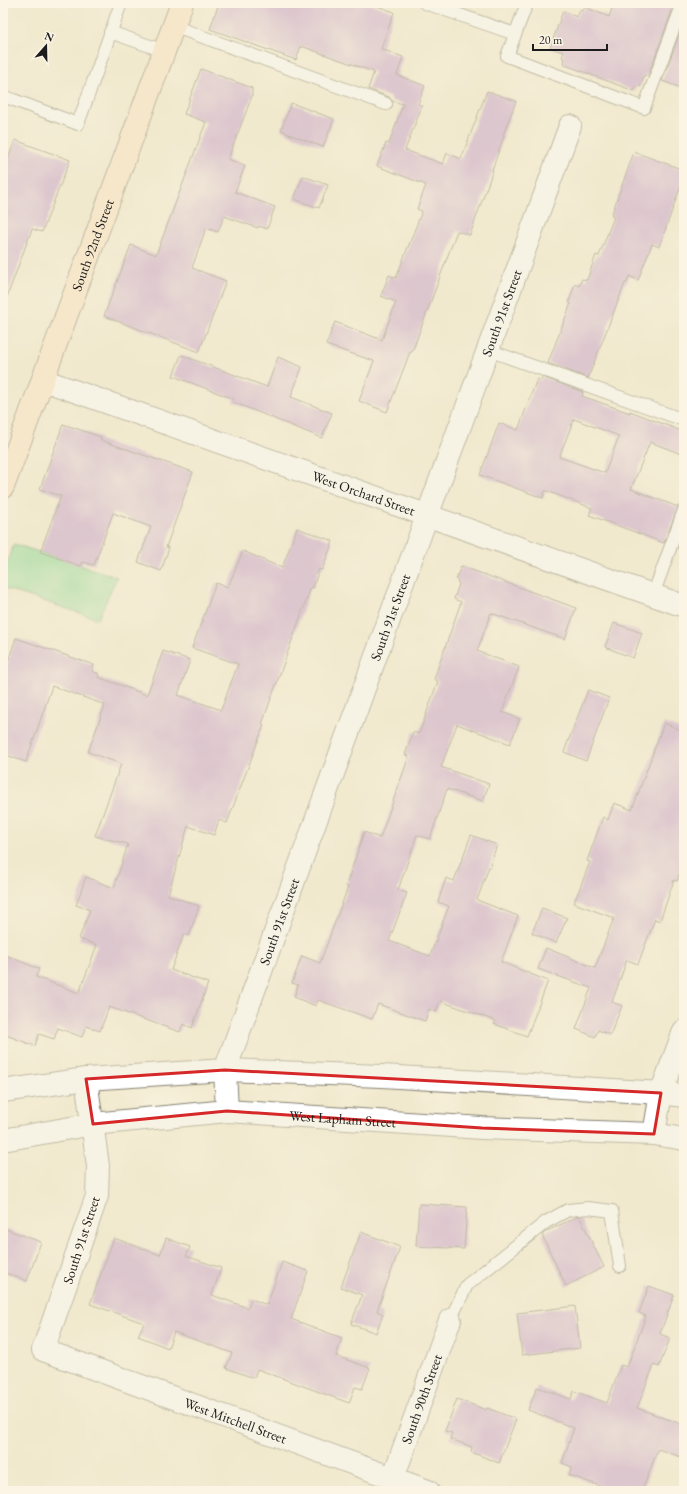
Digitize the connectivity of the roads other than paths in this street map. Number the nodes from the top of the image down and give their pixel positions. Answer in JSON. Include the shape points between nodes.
{"nodes":[{"id":1,"x":121,"y":3,"type":"edge"},
{"id":2,"x":182,"y":3,"type":"edge"},
{"id":3,"x":425,"y":3,"type":"edge"},
{"id":4,"x":527,"y":3,"type":"edge"},
{"id":5,"x":683,"y":3,"type":"edge"},
{"id":6,"x":173,"y":26,"type":"junction"},
{"id":7,"x":110,"y":32,"type":"junction"},
{"id":8,"x":515,"y":34,"type":"junction"},
{"id":9,"x":164,"y":51,"type":"junction"},
{"id":10,"x":3,"y":96,"type":"edge"},
{"id":11,"x":386,"y":104,"type":"dead end"},
{"id":12,"x":570,"y":126,"type":"dead end"},
{"id":13,"x":488,"y":350,"type":"junction"},
{"id":14,"x":43,"y":380,"type":"junction"},
{"id":15,"x":684,"y":420,"type":"edge"},
{"id":16,"x":3,"y":487,"type":"edge"},
{"id":17,"x":684,"y":510,"type":"edge"},
{"id":18,"x":427,"y":516,"type":"junction"},
{"id":19,"x":653,"y":595,"type":"junction"},
{"id":20,"x":684,"y":606,"type":"edge"},
{"id":21,"x":684,"y":1031,"type":"edge"},
{"id":22,"x":225,"y":1070,"type":"junction"},
{"id":23,"x":86,"y":1079,"type":"junction"},
{"id":24,"x":3,"y":1091,"type":"edge"},
{"id":25,"x":661,"y":1093,"type":"junction"},
{"id":26,"x":684,"y":1096,"type":"edge"},
{"id":27,"x":227,"y":1111,"type":"junction"},
{"id":28,"x":93,"y":1124,"type":"junction"},
{"id":29,"x":654,"y":1134,"type":"junction"},
{"id":30,"x":684,"y":1139,"type":"edge"},
{"id":31,"x":3,"y":1140,"type":"edge"},
{"id":32,"x":620,"y":1266,"type":"dead end"},
{"id":33,"x":450,"y":1320,"type":"joint"},
{"id":34,"x":43,"y":1350,"type":"joint"},
{"id":35,"x":393,"y":1478,"type":"junction"},
{"id":36,"x":428,"y":1491,"type":"edge"}],
"edges":[{"from":1,"to":7,"type":"lane"},
{"from":2,"to":6,"type":"street","name":"South 92nd Street"},
{"from":3,"to":8,"type":"lane"},
{"from":4,"to":8,"type":"lane"},
{"from":5,"to":8,"type":"lane","via":[[644,108],[507,56]]},
{"from":6,"to":9,"type":"street","name":"South 92nd Street"},
{"from":6,"to":11,"type":"lane"},
{"from":7,"to":9,"type":"lane"},
{"from":7,"to":10,"type":"lane","via":[[78,124]]},
{"from":9,"to":14,"type":"street","name":"South 92nd Street"},
{"from":12,"to":13,"type":"street","name":"South 91st Street"},
{"from":13,"to":15,"type":"lane"},
{"from":13,"to":18,"type":"street","name":"South 91st Street"},
{"from":14,"to":16,"type":"street","name":"South 92nd Street"},
{"from":14,"to":18,"type":"street","name":"West Orchard Street"},
{"from":17,"to":19,"type":"lane"},
{"from":18,"to":19,"type":"street","name":"West Orchard Street"},
{"from":18,"to":22,"type":"street","name":"South 91st Street"},
{"from":19,"to":20,"type":"street","name":"West Orchard Street"},
{"from":21,"to":25,"type":"street"},
{"from":22,"to":23,"type":"street"},
{"from":22,"to":25,"type":"street","via":[[382,1076]]},
{"from":22,"to":27,"type":"street","name":"South 91st Street"},
{"from":23,"to":24,"type":"street"},
{"from":23,"to":28,"type":"street","name":"South 91st Street"},
{"from":25,"to":26,"type":"street"},
{"from":25,"to":29,"type":"street"},
{"from":27,"to":28,"type":"street","name":"West Lapham Street"},
{"from":27,"to":29,"type":"street","name":"West Lapham Street","via":[[482,1128]]},
{"from":28,"to":31,"type":"street","name":"West Lapham Street"},
{"from":28,"to":34,"type":"street","name":"South 91st Street","via":[[98,1166],[97,1196]]},
{"from":29,"to":30,"type":"street","name":"West Lapham Street"},
{"from":32,"to":33,"type":"lane","via":[[612,1211],[588,1208],[568,1210],[546,1222],[467,1285]]},
{"from":33,"to":35,"type":"street","name":"South 90th Street"},
{"from":34,"to":35,"type":"street","name":"West Mitchell Street"},
{"from":35,"to":36,"type":"street","name":"West Mitchell Street"}]}
